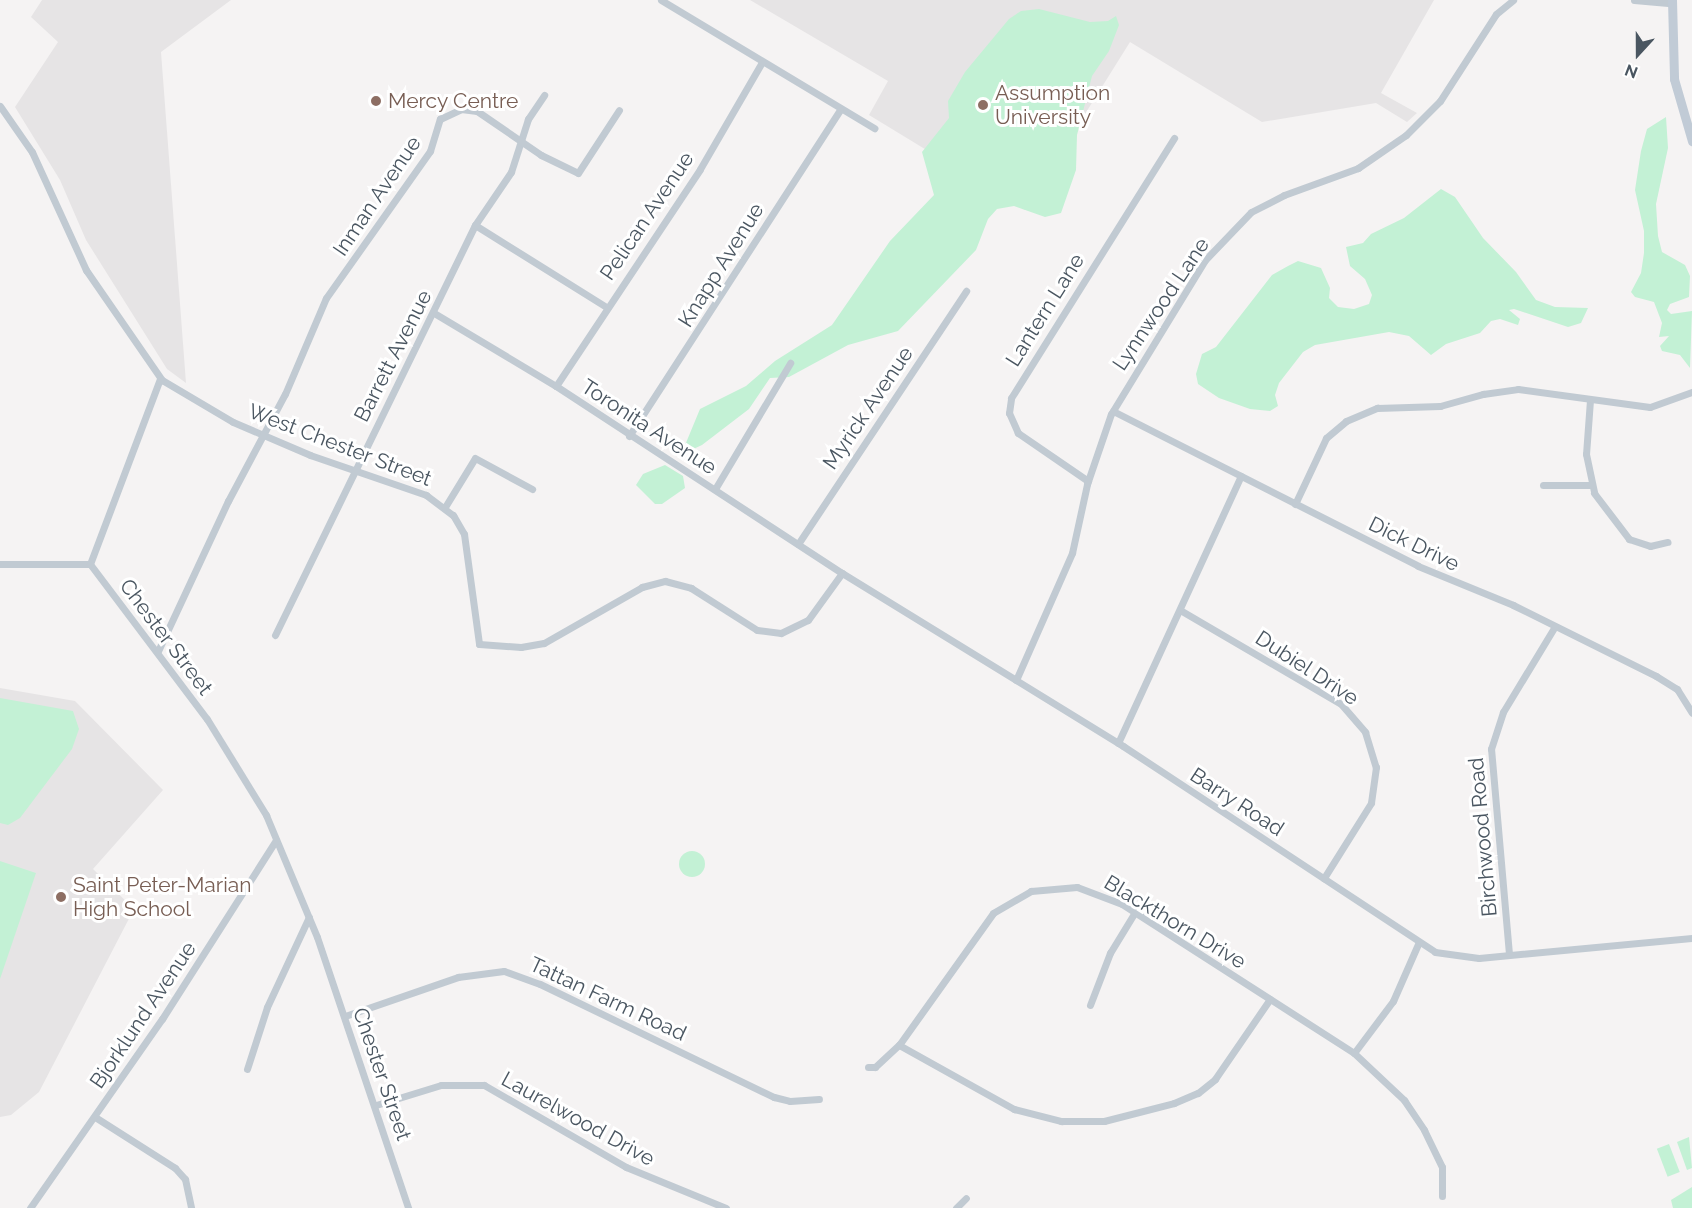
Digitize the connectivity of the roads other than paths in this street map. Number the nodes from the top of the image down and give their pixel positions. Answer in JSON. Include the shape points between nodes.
{"nodes":[{"id":1,"x":661,"y":0,"type":"edge"},
{"id":2,"x":1513,"y":0,"type":"edge"},
{"id":3,"x":1634,"y":0,"type":"edge"},
{"id":4,"x":1672,"y":2,"type":"edge"},
{"id":5,"x":762,"y":62,"type":"junction"},
{"id":6,"x":544,"y":95,"type":"dead end"},
{"id":7,"x":0,"y":106,"type":"edge"},
{"id":8,"x":619,"y":110,"type":"dead end"},
{"id":9,"x":840,"y":110,"type":"junction"},
{"id":10,"x":874,"y":128,"type":"dead end"},
{"id":11,"x":1174,"y":138,"type":"dead end"},
{"id":12,"x":522,"y":141,"type":"junction"},
{"id":13,"x":1692,"y":141,"type":"edge"},
{"id":14,"x":476,"y":225,"type":"junction"},
{"id":15,"x":966,"y":291,"type":"dead end"},
{"id":16,"x":606,"y":307,"type":"junction"},
{"id":17,"x":434,"y":313,"type":"junction"},
{"id":18,"x":790,"y":363,"type":"dead end"},
{"id":19,"x":160,"y":379,"type":"junction"},
{"id":20,"x":556,"y":386,"type":"junction"},
{"id":21,"x":1692,"y":392,"type":"edge"},
{"id":22,"x":1590,"y":400,"type":"junction"},
{"id":23,"x":1113,"y":411,"type":"junction"},
{"id":24,"x":262,"y":435,"type":"junction"},
{"id":25,"x":629,"y":436,"type":"junction"},
{"id":26,"x":354,"y":470,"type":"junction"},
{"id":27,"x":1241,"y":476,"type":"junction"},
{"id":28,"x":1088,"y":481,"type":"junction"},
{"id":29,"x":1543,"y":485,"type":"dead end"},
{"id":30,"x":1590,"y":485,"type":"junction"},
{"id":31,"x":532,"y":489,"type":"dead end"},
{"id":32,"x":715,"y":489,"type":"junction"},
{"id":33,"x":1295,"y":504,"type":"junction"},
{"id":34,"x":445,"y":507,"type":"junction"},
{"id":35,"x":1668,"y":542,"type":"dead end"},
{"id":36,"x":798,"y":544,"type":"junction"},
{"id":37,"x":0,"y":564,"type":"edge"},
{"id":38,"x":90,"y":564,"type":"junction"},
{"id":39,"x":842,"y":573,"type":"junction"},
{"id":40,"x":1180,"y":609,"type":"junction"},
{"id":41,"x":1555,"y":626,"type":"junction"},
{"id":42,"x":275,"y":635,"type":"dead end"},
{"id":43,"x":158,"y":651,"type":"junction"},
{"id":44,"x":1017,"y":680,"type":"junction"},
{"id":45,"x":1692,"y":713,"type":"edge"},
{"id":46,"x":1118,"y":743,"type":"junction"},
{"id":47,"x":276,"y":840,"type":"junction"},
{"id":48,"x":1324,"y":878,"type":"junction"},
{"id":49,"x":1135,"y":912,"type":"junction"},
{"id":50,"x":309,"y":917,"type":"junction"},
{"id":51,"x":1692,"y":938,"type":"edge"},
{"id":52,"x":1418,"y":944,"type":"junction"},
{"id":53,"x":1509,"y":954,"type":"junction"},
{"id":54,"x":1270,"y":999,"type":"junction"},
{"id":55,"x":1090,"y":1005,"type":"dead end"},
{"id":56,"x":345,"y":1016,"type":"junction"},
{"id":57,"x":899,"y":1045,"type":"junction"},
{"id":58,"x":1354,"y":1053,"type":"junction"},
{"id":59,"x":868,"y":1067,"type":"dead end"},
{"id":60,"x":247,"y":1069,"type":"dead end"},
{"id":61,"x":819,"y":1099,"type":"dead end"},
{"id":62,"x":376,"y":1106,"type":"junction"},
{"id":63,"x":94,"y":1117,"type":"junction"},
{"id":64,"x":1442,"y":1196,"type":"dead end"},
{"id":65,"x":966,"y":1198,"type":"dead end"},
{"id":66,"x":30,"y":1208,"type":"edge"},
{"id":67,"x":191,"y":1208,"type":"edge"},
{"id":68,"x":408,"y":1208,"type":"edge"},
{"id":69,"x":726,"y":1208,"type":"edge"},
{"id":70,"x":956,"y":1208,"type":"edge"}],
"edges":[{"from":1,"to":5,"type":"street"},
{"from":2,"to":23,"type":"street","name":"Lynnwood Lane","via":[[1496,14],[1440,101],[1406,135],[1358,168],[1266,203],[1216,247]]},
{"from":3,"to":4,"type":"street"},
{"from":4,"to":13,"type":"main road","via":[[1674,79]]},
{"from":5,"to":9,"type":"street"},
{"from":5,"to":16,"type":"street","name":"Pelican Avenue","via":[[707,158]]},
{"from":6,"to":12,"type":"street","name":"Barrett Avenue","via":[[528,119]]},
{"from":7,"to":19,"type":"street","via":[[32,152],[86,270]]},
{"from":8,"to":12,"type":"street","name":"Inman Avenue","via":[[579,173]]},
{"from":9,"to":10,"type":"street"},
{"from":9,"to":25,"type":"street","name":"Knapp Avenue"},
{"from":11,"to":28,"type":"street","name":"Lantern Lane","via":[[1045,339],[1010,401],[1011,420],[1023,438]]},
{"from":12,"to":14,"type":"street","name":"Barrett Avenue","via":[[511,172]]},
{"from":12,"to":24,"type":"street","name":"Inman Avenue","via":[[472,110],[457,110],[440,119],[430,152],[327,298],[285,394]]},
{"from":14,"to":16,"type":"street"},
{"from":14,"to":17,"type":"street","name":"Barrett Avenue"},
{"from":15,"to":36,"type":"street","name":"Myrick Avenue"},
{"from":16,"to":20,"type":"street","name":"Pelican Avenue"},
{"from":17,"to":20,"type":"street","name":"Toronita Avenue"},
{"from":17,"to":26,"type":"street","name":"Barrett Avenue"},
{"from":18,"to":32,"type":"street"},
{"from":19,"to":24,"type":"street","name":"West Chester Street","via":[[197,404]]},
{"from":19,"to":38,"type":"street"},
{"from":20,"to":25,"type":"street","name":"Toronita Avenue"},
{"from":21,"to":22,"type":"street","via":[[1650,407]]},
{"from":22,"to":30,"type":"street","via":[[1586,444]]},
{"from":22,"to":33,"type":"street","via":[[1510,389],[1440,406],[1377,408],[1346,422],[1326,438]]},
{"from":23,"to":27,"type":"street","name":"Dick Drive"},
{"from":23,"to":28,"type":"street","name":"Lynnwood Lane"},
{"from":24,"to":26,"type":"street","name":"West Chester Street"},
{"from":24,"to":43,"type":"street","name":"Inman Avenue"},
{"from":25,"to":32,"type":"street","name":"Toronita Avenue"},
{"from":26,"to":34,"type":"street","name":"West Chester Street","via":[[426,495]]},
{"from":26,"to":42,"type":"street","name":"Barrett Avenue"},
{"from":27,"to":33,"type":"street","name":"Dick Drive"},
{"from":27,"to":40,"type":"street"},
{"from":28,"to":44,"type":"street","name":"Lynnwood Lane","via":[[1072,553]]},
{"from":29,"to":30,"type":"street"},
{"from":30,"to":35,"type":"street","via":[[1606,513],[1629,539],[1650,546]]},
{"from":31,"to":34,"type":"street","via":[[475,458]]},
{"from":32,"to":36,"type":"street","name":"Toronita Avenue"},
{"from":33,"to":41,"type":"street","name":"Dick Drive","via":[[1443,578],[1499,598]]},
{"from":34,"to":39,"type":"street","name":"West Chester Street","via":[[464,534],[479,644],[521,647],[544,643],[642,586],[665,581],[691,588],[766,633],[795,629],[813,615]]},
{"from":36,"to":39,"type":"street","name":"Toronita Avenue"},
{"from":37,"to":38,"type":"street"},
{"from":38,"to":43,"type":"street","name":"Chester Street"},
{"from":39,"to":44,"type":"street","name":"Barry Road"},
{"from":40,"to":46,"type":"street"},
{"from":40,"to":48,"type":"street","name":"Dubiel Drive","via":[[1341,704],[1365,732],[1376,767],[1371,804]]},
{"from":41,"to":45,"type":"street","name":"Dick Drive","via":[[1670,684],[1684,696]]},
{"from":41,"to":53,"type":"street","name":"Birchwood Road","via":[[1503,712],[1491,749]]},
{"from":43,"to":47,"type":"street","name":"Chester Street","via":[[238,766]]},
{"from":44,"to":46,"type":"street","name":"Barry Road"},
{"from":46,"to":48,"type":"street","name":"Barry Road"},
{"from":47,"to":50,"type":"street","name":"Chester Street"},
{"from":47,"to":63,"type":"street","name":"Bjorklund Avenue"},
{"from":48,"to":52,"type":"street","name":"Barry Road"},
{"from":49,"to":54,"type":"street","name":"Blackthorn Drive"},
{"from":49,"to":55,"type":"street","via":[[1110,953]]},
{"from":49,"to":57,"type":"street","name":"Blackthorn Drive","via":[[1077,886],[1049,887],[1005,903],[984,921]]},
{"from":50,"to":56,"type":"street","name":"Chester Street"},
{"from":50,"to":60,"type":"street","via":[[267,1007]]},
{"from":51,"to":53,"type":"street","name":"Barry Road"},
{"from":52,"to":53,"type":"street","name":"Barry Road","via":[[1453,957]]},
{"from":52,"to":58,"type":"street","via":[[1393,1001]]},
{"from":54,"to":57,"type":"street","via":[[1235,1054],[1198,1093],[1104,1121],[1061,1121],[1014,1110]]},
{"from":54,"to":58,"type":"street","name":"Blackthorn Drive"},
{"from":56,"to":61,"type":"street","name":"Tattan Farm Road","via":[[458,977],[504,971],[540,984],[774,1097],[790,1101]]},
{"from":56,"to":62,"type":"street","name":"Chester Street"},
{"from":57,"to":59,"type":"street","name":"Blackthorn Drive","via":[[875,1067]]},
{"from":58,"to":64,"type":"street","name":"Blackthorn Drive","via":[[1404,1100],[1424,1130],[1442,1167]]},
{"from":62,"to":68,"type":"street","name":"Chester Street"},
{"from":62,"to":69,"type":"street","name":"Laurelwood Drive","via":[[441,1085],[484,1085],[626,1167]]},
{"from":63,"to":66,"type":"street","name":"Bjorklund Avenue"},
{"from":63,"to":67,"type":"street","name":"Bjorklund Avenue","via":[[175,1168],[185,1179]]},
{"from":65,"to":70,"type":"street"}]}
